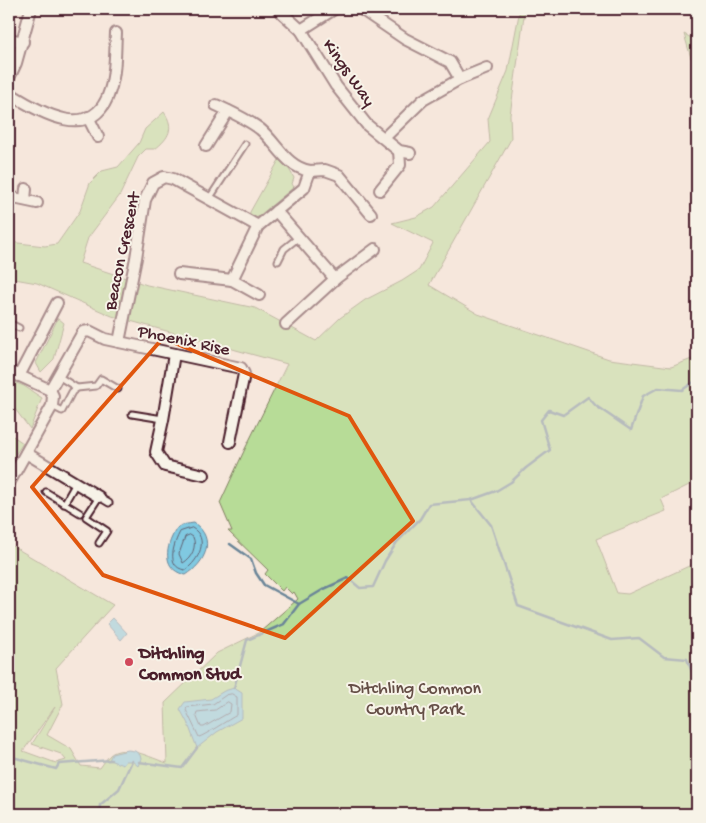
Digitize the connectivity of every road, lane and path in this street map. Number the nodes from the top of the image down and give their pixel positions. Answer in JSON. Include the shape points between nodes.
{"nodes":[{"id":1,"x":31,"y":9,"type":"edge"},
{"id":2,"x":278,"y":9,"type":"edge"},
{"id":3,"x":334,"y":9,"type":"edge"},
{"id":4,"x":361,"y":9,"type":"edge"},
{"id":5,"x":301,"y":30,"type":"junction"},
{"id":6,"x":116,"y":33,"type":"dead end"},
{"id":7,"x":9,"y":38,"type":"edge"},
{"id":8,"x":23,"y":42,"type":"junction"},
{"id":9,"x":487,"y":68,"type":"dead end"},
{"id":10,"x":9,"y":78,"type":"edge"},
{"id":11,"x":460,"y":79,"type":"junction"},
{"id":12,"x":9,"y":93,"type":"edge"},
{"id":13,"x":216,"y":105,"type":"dead end"},
{"id":14,"x":228,"y":111,"type":"junction"},
{"id":15,"x":88,"y":117,"type":"junction"},
{"id":16,"x":98,"y":137,"type":"dead end"},
{"id":17,"x":384,"y":138,"type":"junction"},
{"id":18,"x":245,"y":144,"type":"dead end"},
{"id":19,"x":206,"y":146,"type":"dead end"},
{"id":20,"x":399,"y":151,"type":"junction"},
{"id":21,"x":410,"y":153,"type":"dead end"},
{"id":22,"x":310,"y":171,"type":"junction"},
{"id":23,"x":380,"y":190,"type":"dead end"},
{"id":24,"x":9,"y":198,"type":"edge"},
{"id":25,"x":209,"y":200,"type":"junction"},
{"id":26,"x":36,"y":203,"type":"dead end"},
{"id":27,"x":276,"y":211,"type":"junction"},
{"id":28,"x":371,"y":214,"type":"dead end"},
{"id":29,"x":258,"y":226,"type":"junction"},
{"id":30,"x":299,"y":237,"type":"junction"},
{"id":31,"x":376,"y":249,"type":"dead end"},
{"id":32,"x":278,"y":261,"type":"dead end"},
{"id":33,"x":179,"y":274,"type":"dead end"},
{"id":34,"x":335,"y":279,"type":"junction"},
{"id":35,"x":232,"y":280,"type":"junction"},
{"id":36,"x":260,"y":295,"type":"dead end"},
{"id":37,"x":57,"y":303,"type":"dead end"},
{"id":38,"x":9,"y":323,"type":"edge"},
{"id":39,"x":286,"y":324,"type":"dead end"},
{"id":40,"x":19,"y":328,"type":"dead end"},
{"id":41,"x":119,"y":342,"type":"junction"},
{"id":42,"x":174,"y":354,"type":"junction"},
{"id":43,"x":9,"y":371,"type":"edge"},
{"id":44,"x":19,"y":376,"type":"junction"},
{"id":45,"x":58,"y":376,"type":"junction"},
{"id":46,"x":77,"y":388,"type":"junction"},
{"id":47,"x":118,"y":389,"type":"dead end"},
{"id":48,"x":50,"y":390,"type":"junction"},
{"id":49,"x":52,"y":406,"type":"junction"},
{"id":50,"x":132,"y":414,"type":"dead end"},
{"id":51,"x":163,"y":420,"type":"junction"},
{"id":52,"x":230,"y":442,"type":"dead end"},
{"id":53,"x":26,"y":453,"type":"junction"},
{"id":54,"x":204,"y":475,"type":"dead end"},
{"id":55,"x":9,"y":483,"type":"edge"},
{"id":56,"x":76,"y":483,"type":"junction"},
{"id":57,"x":46,"y":492,"type":"dead end"},
{"id":58,"x":99,"y":497,"type":"junction"},
{"id":59,"x":109,"y":503,"type":"dead end"},
{"id":60,"x":64,"y":504,"type":"junction"},
{"id":61,"x":80,"y":513,"type":"dead end"},
{"id":62,"x":99,"y":543,"type":"dead end"}],
"edges":[{"from":1,"to":8,"type":"street"},
{"from":2,"to":5,"type":"street","name":"Kings Way"},
{"from":3,"to":5,"type":"street"},
{"from":4,"to":11,"type":"street","via":[[405,39],[450,62]]},
{"from":5,"to":17,"type":"street","name":"Kings Way","via":[[336,86],[367,125]]},
{"from":6,"to":15,"type":"street","via":[[108,97],[98,111]]},
{"from":7,"to":8,"type":"street"},
{"from":8,"to":10,"type":"street"},
{"from":9,"to":11,"type":"street"},
{"from":11,"to":17,"type":"street","via":[[423,100]]},
{"from":12,"to":15,"type":"street","via":[[33,108],[59,118],[71,121]]},
{"from":13,"to":14,"type":"street"},
{"from":14,"to":19,"type":"street"},
{"from":14,"to":22,"type":"street","via":[[255,126],[291,163]]},
{"from":15,"to":16,"type":"street"},
{"from":17,"to":20,"type":"street","name":"Kings Way"},
{"from":18,"to":25,"type":"lane"},
{"from":20,"to":21,"type":"street"},
{"from":20,"to":23,"type":"street","via":[[400,165]]},
{"from":22,"to":27,"type":"street","via":[[304,188]]},
{"from":22,"to":28,"type":"street","via":[[325,170],[339,175]]},
{"from":24,"to":26,"type":"street","via":[[25,194]]},
{"from":25,"to":29,"type":"street","name":"Beacon Crescent"},
{"from":25,"to":41,"type":"street","name":"Beacon Crescent","via":[[172,179],[164,177],[153,183],[145,200]]},
{"from":27,"to":29,"type":"street"},
{"from":27,"to":30,"type":"street"},
{"from":29,"to":35,"type":"street"},
{"from":30,"to":32,"type":"lane","via":[[284,248]]},
{"from":30,"to":34,"type":"street"},
{"from":31,"to":34,"type":"street"},
{"from":33,"to":35,"type":"street"},
{"from":34,"to":39,"type":"street"},
{"from":35,"to":36,"type":"street"},
{"from":37,"to":44,"type":"street"},
{"from":38,"to":40,"type":"lane"},
{"from":41,"to":42,"type":"street","name":"Phoenix Rise"},
{"from":41,"to":45,"type":"street","name":"Phoenix Rise","via":[[89,331],[83,332]]},
{"from":42,"to":51,"type":"street"},
{"from":42,"to":52,"type":"street","name":"Phoenix Rise","via":[[241,368],[244,374]]},
{"from":43,"to":44,"type":"street"},
{"from":44,"to":48,"type":"street"},
{"from":45,"to":46,"type":"lane"},
{"from":45,"to":48,"type":"street","name":"Phoenix Rise"},
{"from":46,"to":47,"type":"lane","via":[[96,386],[101,379]]},
{"from":46,"to":49,"type":"lane","via":[[62,411]]},
{"from":48,"to":49,"type":"street"},
{"from":49,"to":53,"type":"street"},
{"from":50,"to":51,"type":"lane"},
{"from":51,"to":54,"type":"street","via":[[156,452],[160,460],[165,466]]},
{"from":53,"to":55,"type":"street"},
{"from":53,"to":56,"type":"street"},
{"from":56,"to":58,"type":"street"},
{"from":56,"to":60,"type":"lane"},
{"from":57,"to":60,"type":"lane"},
{"from":58,"to":59,"type":"lane"},
{"from":58,"to":62,"type":"lane","via":[[86,517],[107,531]]},
{"from":60,"to":61,"type":"lane"}]}
